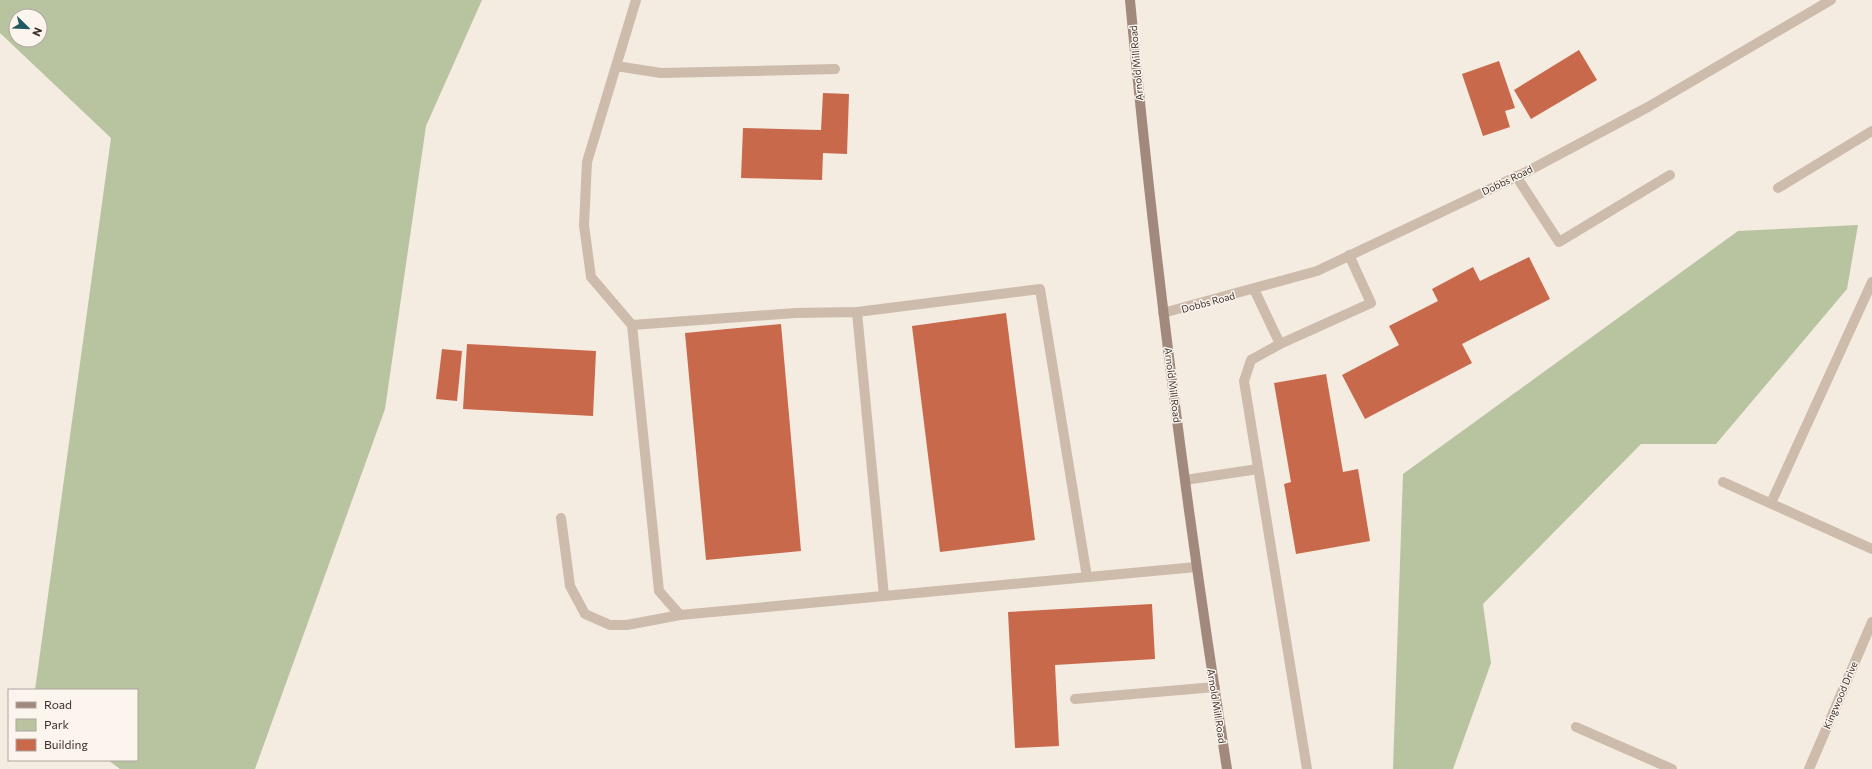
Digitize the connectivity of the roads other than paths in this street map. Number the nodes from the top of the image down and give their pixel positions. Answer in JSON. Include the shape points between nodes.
{"nodes":[{"id":1,"x":636,"y":0,"type":"edge"},
{"id":2,"x":1130,"y":0,"type":"edge"},
{"id":3,"x":1831,"y":0,"type":"edge"},
{"id":4,"x":616,"y":66,"type":"junction"},
{"id":5,"x":835,"y":69,"type":"dead end"},
{"id":6,"x":1872,"y":131,"type":"edge"},
{"id":7,"x":1670,"y":175,"type":"dead end"},
{"id":8,"x":1516,"y":176,"type":"junction"},
{"id":9,"x":1778,"y":188,"type":"dead end"},
{"id":10,"x":1349,"y":255,"type":"junction"},
{"id":11,"x":1872,"y":282,"type":"edge"},
{"id":12,"x":1254,"y":289,"type":"junction"},
{"id":13,"x":857,"y":312,"type":"junction"},
{"id":14,"x":1163,"y":313,"type":"junction"},
{"id":15,"x":632,"y":325,"type":"junction"},
{"id":16,"x":1280,"y":344,"type":"junction"},
{"id":17,"x":1258,"y":468,"type":"junction"},
{"id":18,"x":1185,"y":480,"type":"junction"},
{"id":19,"x":1723,"y":482,"type":"dead end"},
{"id":20,"x":1771,"y":503,"type":"junction"},
{"id":21,"x":561,"y":518,"type":"dead end"},
{"id":22,"x":1872,"y":549,"type":"edge"},
{"id":23,"x":1196,"y":567,"type":"junction"},
{"id":24,"x":1087,"y":577,"type":"junction"},
{"id":25,"x":884,"y":596,"type":"junction"},
{"id":26,"x":680,"y":615,"type":"junction"},
{"id":27,"x":1872,"y":622,"type":"edge"},
{"id":28,"x":1214,"y":687,"type":"junction"},
{"id":29,"x":1075,"y":699,"type":"dead end"},
{"id":30,"x":1576,"y":727,"type":"dead end"},
{"id":31,"x":1227,"y":769,"type":"edge"},
{"id":32,"x":1307,"y":769,"type":"edge"},
{"id":33,"x":1672,"y":769,"type":"edge"},
{"id":34,"x":1809,"y":769,"type":"edge"}],
"edges":[{"from":1,"to":4,"type":"street"},
{"from":2,"to":14,"type":"main road","name":"Arnold Mill Road"},
{"from":3,"to":8,"type":"street","name":"Dobbs Road","via":[[1648,107]]},
{"from":4,"to":5,"type":"street","via":[[661,73]]},
{"from":4,"to":15,"type":"street","via":[[587,162],[584,226],[591,277]]},
{"from":6,"to":9,"type":"street"},
{"from":7,"to":8,"type":"street","via":[[1559,242]]},
{"from":8,"to":10,"type":"street","name":"Dobbs Road"},
{"from":10,"to":12,"type":"street","name":"Dobbs Road","via":[[1317,270]]},
{"from":10,"to":16,"type":"street","via":[[1371,303]]},
{"from":11,"to":20,"type":"street"},
{"from":12,"to":14,"type":"street","name":"Dobbs Road"},
{"from":12,"to":16,"type":"street"},
{"from":13,"to":15,"type":"street","via":[[795,313]]},
{"from":13,"to":24,"type":"street","via":[[1040,289]]},
{"from":13,"to":25,"type":"street"},
{"from":14,"to":18,"type":"main road","name":"Arnold Mill Road"},
{"from":15,"to":26,"type":"street","via":[[659,591]]},
{"from":16,"to":17,"type":"street","via":[[1251,360],[1244,381]]},
{"from":17,"to":18,"type":"street"},
{"from":17,"to":32,"type":"street"},
{"from":18,"to":23,"type":"main road","name":"Arnold Mill Road"},
{"from":19,"to":20,"type":"street"},
{"from":20,"to":22,"type":"street"},
{"from":21,"to":26,"type":"street","via":[[570,586],[585,614],[610,625],[627,625]]},
{"from":23,"to":24,"type":"street"},
{"from":23,"to":28,"type":"main road","name":"Arnold Mill Road"},
{"from":24,"to":25,"type":"street"},
{"from":25,"to":26,"type":"street"},
{"from":27,"to":34,"type":"street","name":"Kingwood Drive"},
{"from":28,"to":29,"type":"street"},
{"from":28,"to":31,"type":"main road","name":"Arnold Mill Road"},
{"from":30,"to":33,"type":"street"}]}
